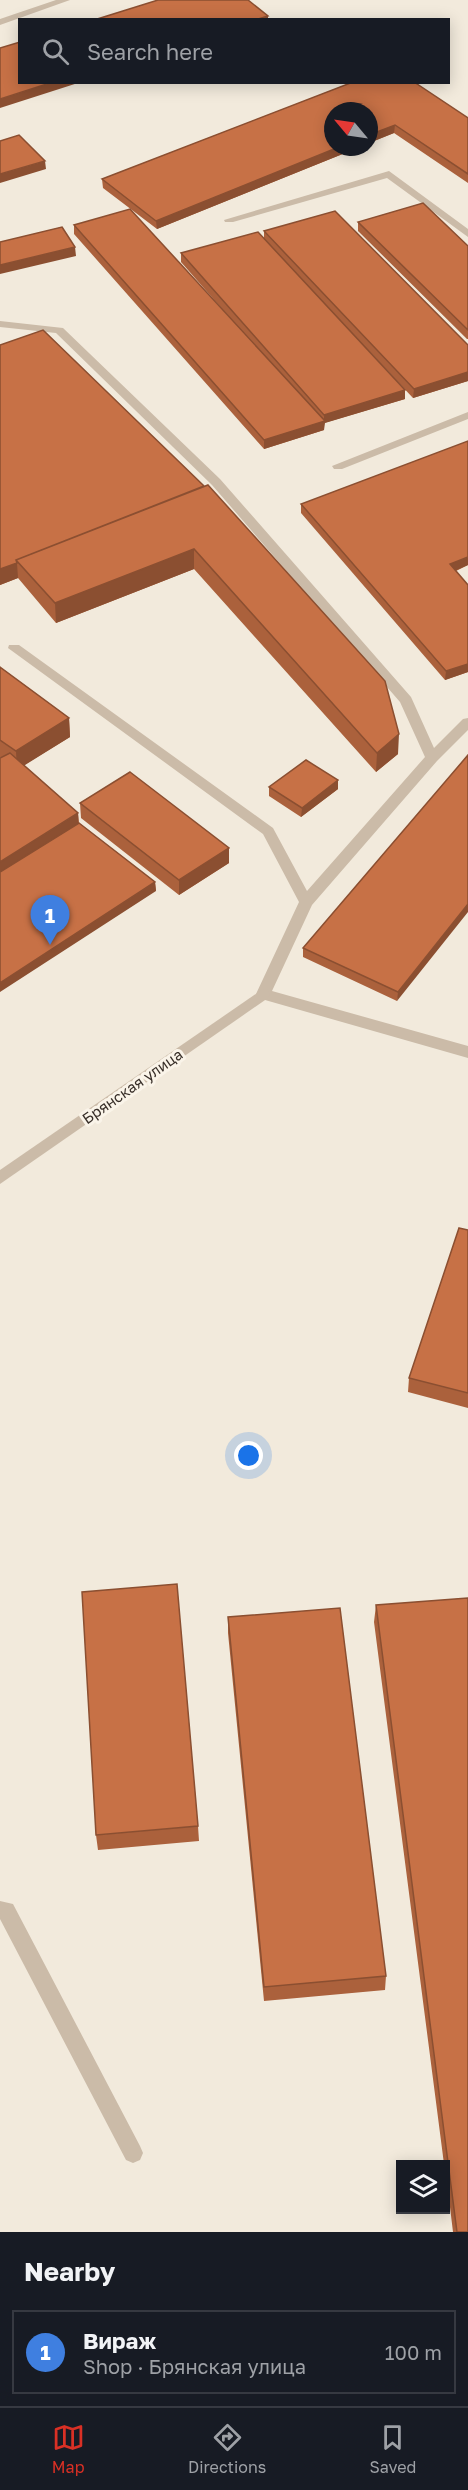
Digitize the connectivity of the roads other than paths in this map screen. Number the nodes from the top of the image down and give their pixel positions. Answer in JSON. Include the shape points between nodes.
{"nodes":[{"id":1,"x":65,"y":0,"type":"edge"},
{"id":2,"x":0,"y":22,"type":"edge"},
{"id":3,"x":229,"y":220,"type":"dead end"},
{"id":4,"x":468,"y":234,"type":"edge"},
{"id":5,"x":0,"y":324,"type":"edge"},
{"id":6,"x":468,"y":415,"type":"edge"},
{"id":7,"x":338,"y":466,"type":"dead end"},
{"id":8,"x":14,"y":648,"type":"dead end"},
{"id":9,"x":468,"y":722,"type":"edge"},
{"id":10,"x":432,"y":758,"type":"junction"},
{"id":11,"x":306,"y":902,"type":"junction"},
{"id":12,"x":263,"y":994,"type":"junction"},
{"id":13,"x":468,"y":1052,"type":"edge"},
{"id":14,"x":0,"y":1178,"type":"edge"},
{"id":15,"x":0,"y":1910,"type":"edge"},
{"id":16,"x":133,"y":2153,"type":"dead end"}],
"edges":[{"from":1,"to":2,"type":"street"},
{"from":3,"to":4,"type":"street","via":[[389,174]]},
{"from":5,"to":10,"type":"street","via":[[59,330],[216,482],[406,700]]},
{"from":6,"to":7,"type":"street"},
{"from":8,"to":11,"type":"street","via":[[268,831]]},
{"from":9,"to":10,"type":"street"},
{"from":10,"to":11,"type":"street"},
{"from":11,"to":12,"type":"street"},
{"from":12,"to":13,"type":"street"},
{"from":12,"to":14,"type":"street","name":"Брянская улица"},
{"from":15,"to":16,"type":"street","via":[[6,1910]]}]}
